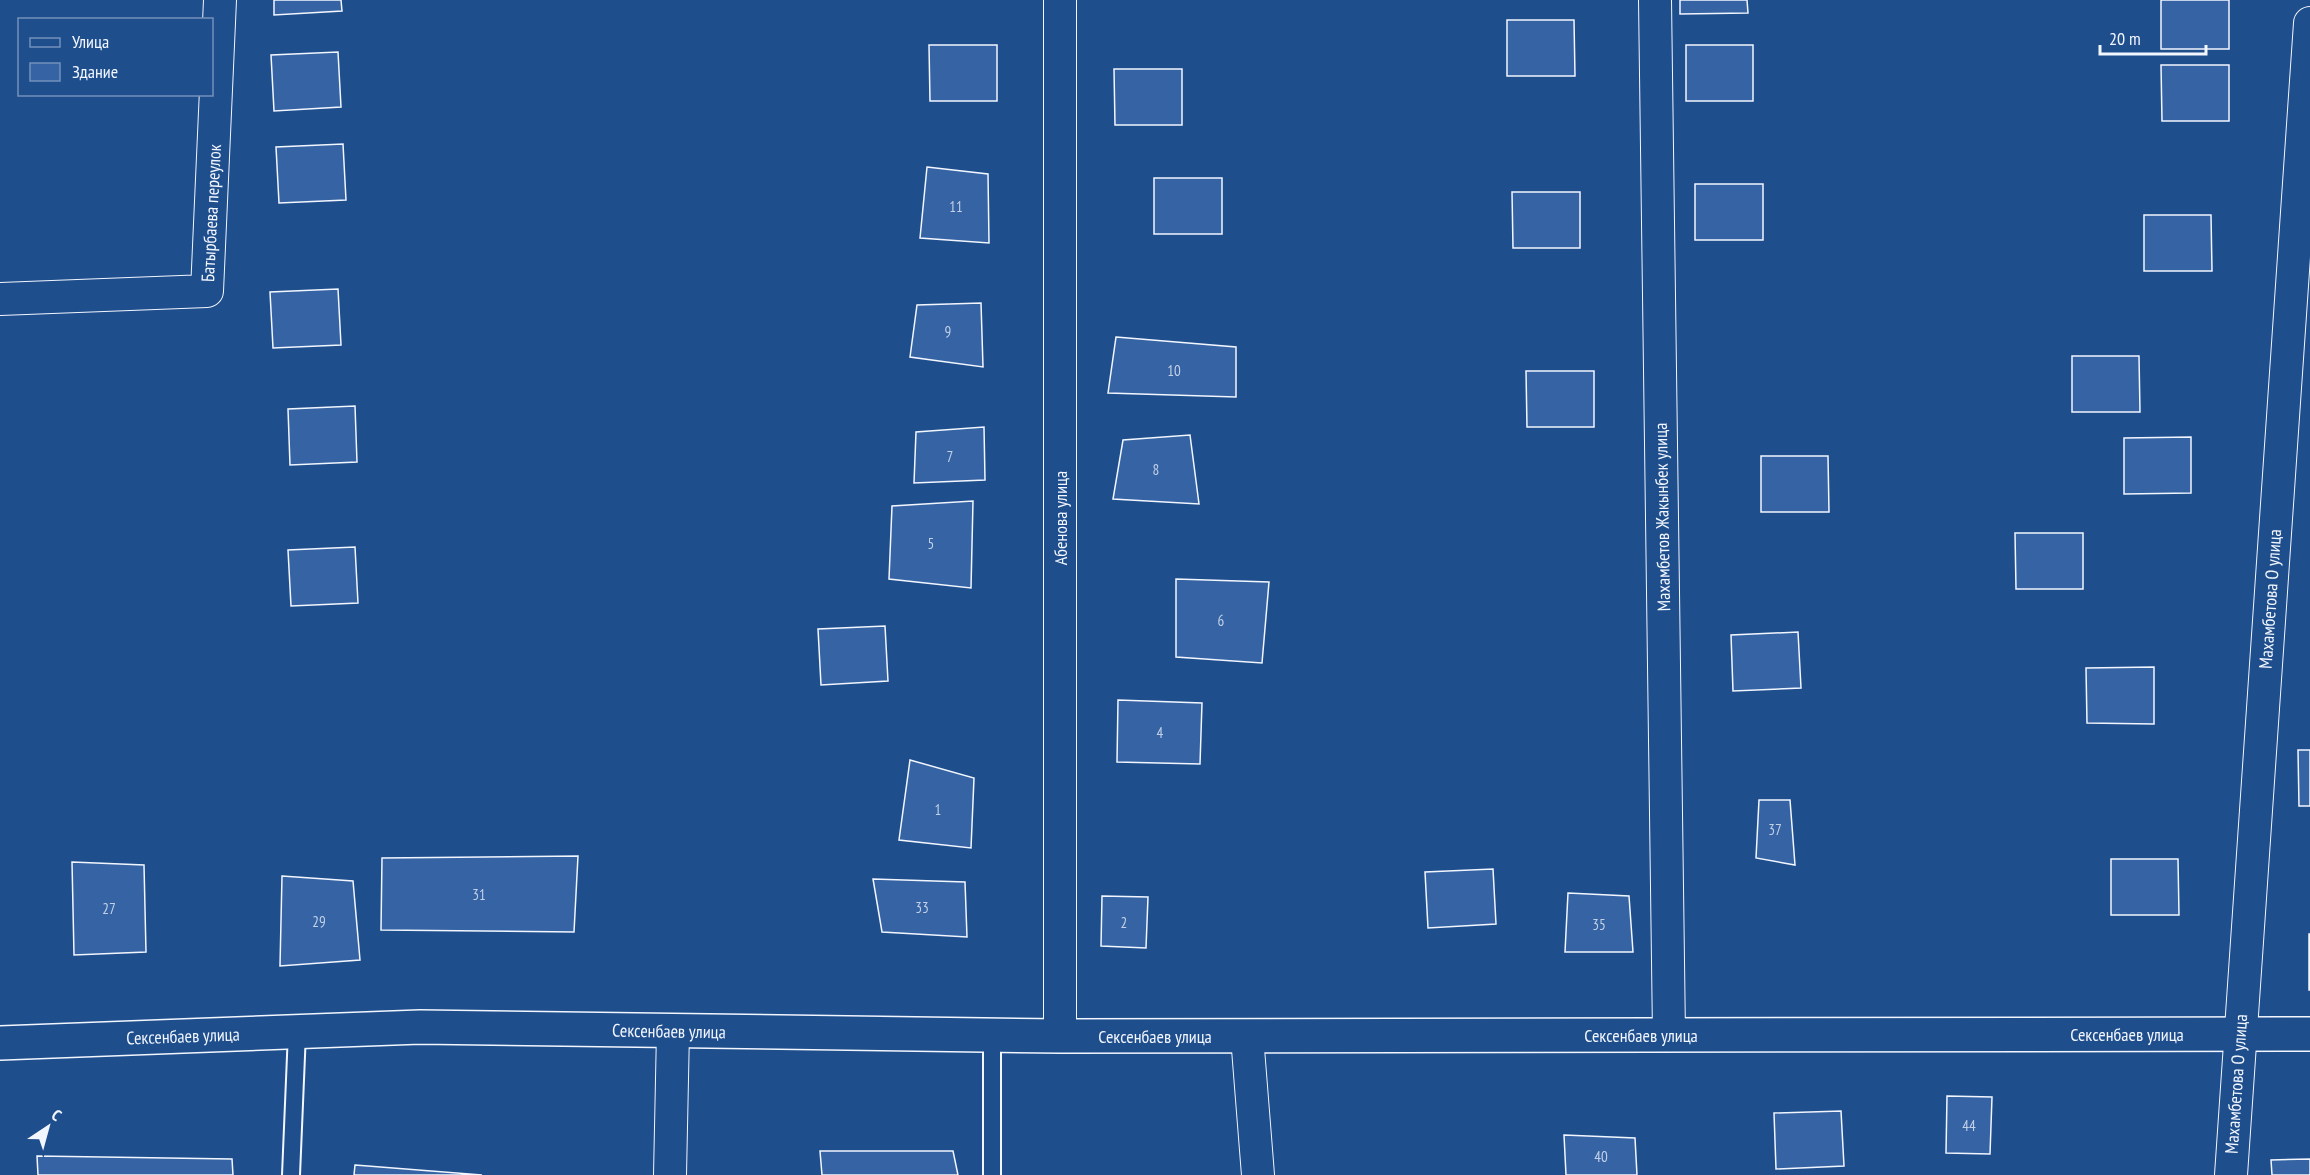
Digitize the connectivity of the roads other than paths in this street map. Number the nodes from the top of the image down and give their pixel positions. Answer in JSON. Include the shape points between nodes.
{"nodes":[{"id":1,"x":220,"y":0,"type":"edge"},
{"id":2,"x":1060,"y":0,"type":"edge"},
{"id":3,"x":1655,"y":0,"type":"edge"},
{"id":4,"x":2310,"y":23,"type":"edge"},
{"id":5,"x":0,"y":299,"type":"edge"},
{"id":6,"x":673,"y":1031,"type":"junction"},
{"id":7,"x":297,"y":1032,"type":"junction"},
{"id":8,"x":2239,"y":1033,"type":"junction"},
{"id":9,"x":2310,"y":1034,"type":"edge"},
{"id":10,"x":1669,"y":1035,"type":"junction"},
{"id":11,"x":993,"y":1036,"type":"junction"},
{"id":12,"x":1060,"y":1036,"type":"junction"},
{"id":13,"x":1247,"y":1036,"type":"junction"},
{"id":14,"x":0,"y":1043,"type":"edge"},
{"id":15,"x":291,"y":1175,"type":"edge"},
{"id":16,"x":670,"y":1175,"type":"edge"},
{"id":17,"x":992,"y":1175,"type":"edge"},
{"id":18,"x":1258,"y":1175,"type":"edge"},
{"id":19,"x":2231,"y":1175,"type":"edge"}],
"edges":[{"from":1,"to":5,"type":"street","name":"Батырбаева переулок","via":[[207,291]]},
{"from":2,"to":12,"type":"street","name":"Абенова улица"},
{"from":3,"to":10,"type":"street","name":"Махамбетов Жакынбек улица"},
{"from":4,"to":8,"type":"street","name":"Махамбетова О улица"},
{"from":6,"to":7,"type":"street","name":"Сексенбаев улица","via":[[420,1027]]},
{"from":6,"to":11,"type":"street","name":"Сексенбаев улица"},
{"from":6,"to":16,"type":"street"},
{"from":7,"to":14,"type":"street","name":"Сексенбаев улица"},
{"from":7,"to":15,"type":"lane"},
{"from":8,"to":9,"type":"street","name":"Сексенбаев улица"},
{"from":8,"to":10,"type":"street","name":"Сексенбаев улица"},
{"from":8,"to":19,"type":"street","name":"Махамбетова О улица"},
{"from":10,"to":13,"type":"street","name":"Сексенбаев улица"},
{"from":11,"to":12,"type":"street","name":"Сексенбаев улица"},
{"from":11,"to":17,"type":"lane"},
{"from":12,"to":13,"type":"street","name":"Сексенбаев улица"},
{"from":13,"to":18,"type":"street"}]}
